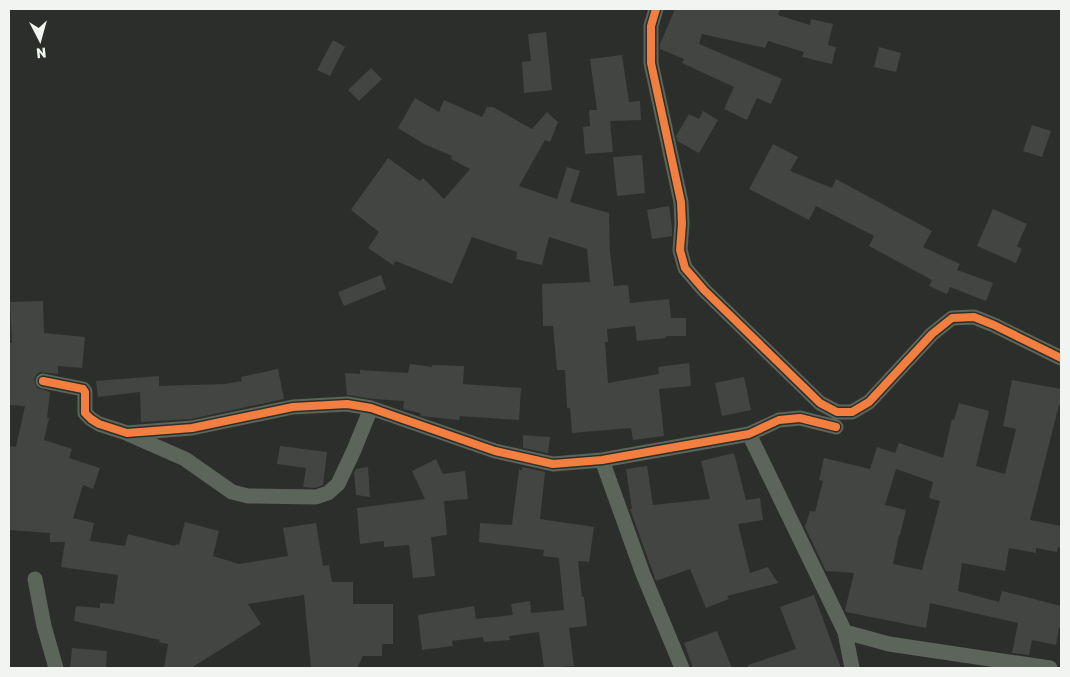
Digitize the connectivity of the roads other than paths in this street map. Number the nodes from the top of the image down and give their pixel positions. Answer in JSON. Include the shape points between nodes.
{"nodes":[{"id":1,"x":656,"y":9,"type":"edge"},
{"id":2,"x":1061,"y":358,"type":"edge"},
{"id":3,"x":43,"y":381,"type":"dead end"},
{"id":4,"x":371,"y":408,"type":"junction"},
{"id":5,"x":836,"y":427,"type":"dead end"},
{"id":6,"x":127,"y":433,"type":"junction"},
{"id":7,"x":749,"y":434,"type":"junction"},
{"id":8,"x":602,"y":460,"type":"junction"},
{"id":9,"x":35,"y":579,"type":"dead end"},
{"id":10,"x":845,"y":632,"type":"junction"},
{"id":11,"x":56,"y":668,"type":"edge"},
{"id":12,"x":682,"y":668,"type":"edge"},
{"id":13,"x":852,"y":668,"type":"edge"},
{"id":14,"x":1050,"y":668,"type":"edge"}],
"edges":[{"from":1,"to":2,"type":"street","via":[[651,26],[651,62],[682,202],[680,250],[685,268],[820,403],[837,412],[852,412],[869,402],[932,334],[952,318],[974,317]]},
{"from":3,"to":6,"type":"street","via":[[83,390],[85,413],[91,419]]},
{"from":4,"to":6,"type":"street","via":[[347,404],[293,407],[192,428]]},
{"from":4,"to":6,"type":"street","via":[[338,484],[328,493],[316,497],[248,496],[232,492],[185,459]]},
{"from":4,"to":8,"type":"street","via":[[495,451],[553,464]]},
{"from":5,"to":7,"type":"street","via":[[800,418],[779,420]]},
{"from":7,"to":8,"type":"street"},
{"from":7,"to":10,"type":"street"},
{"from":8,"to":12,"type":"street","via":[[643,574]]},
{"from":9,"to":11,"type":"street"},
{"from":10,"to":13,"type":"street"},
{"from":10,"to":14,"type":"street","via":[[889,644]]}]}
